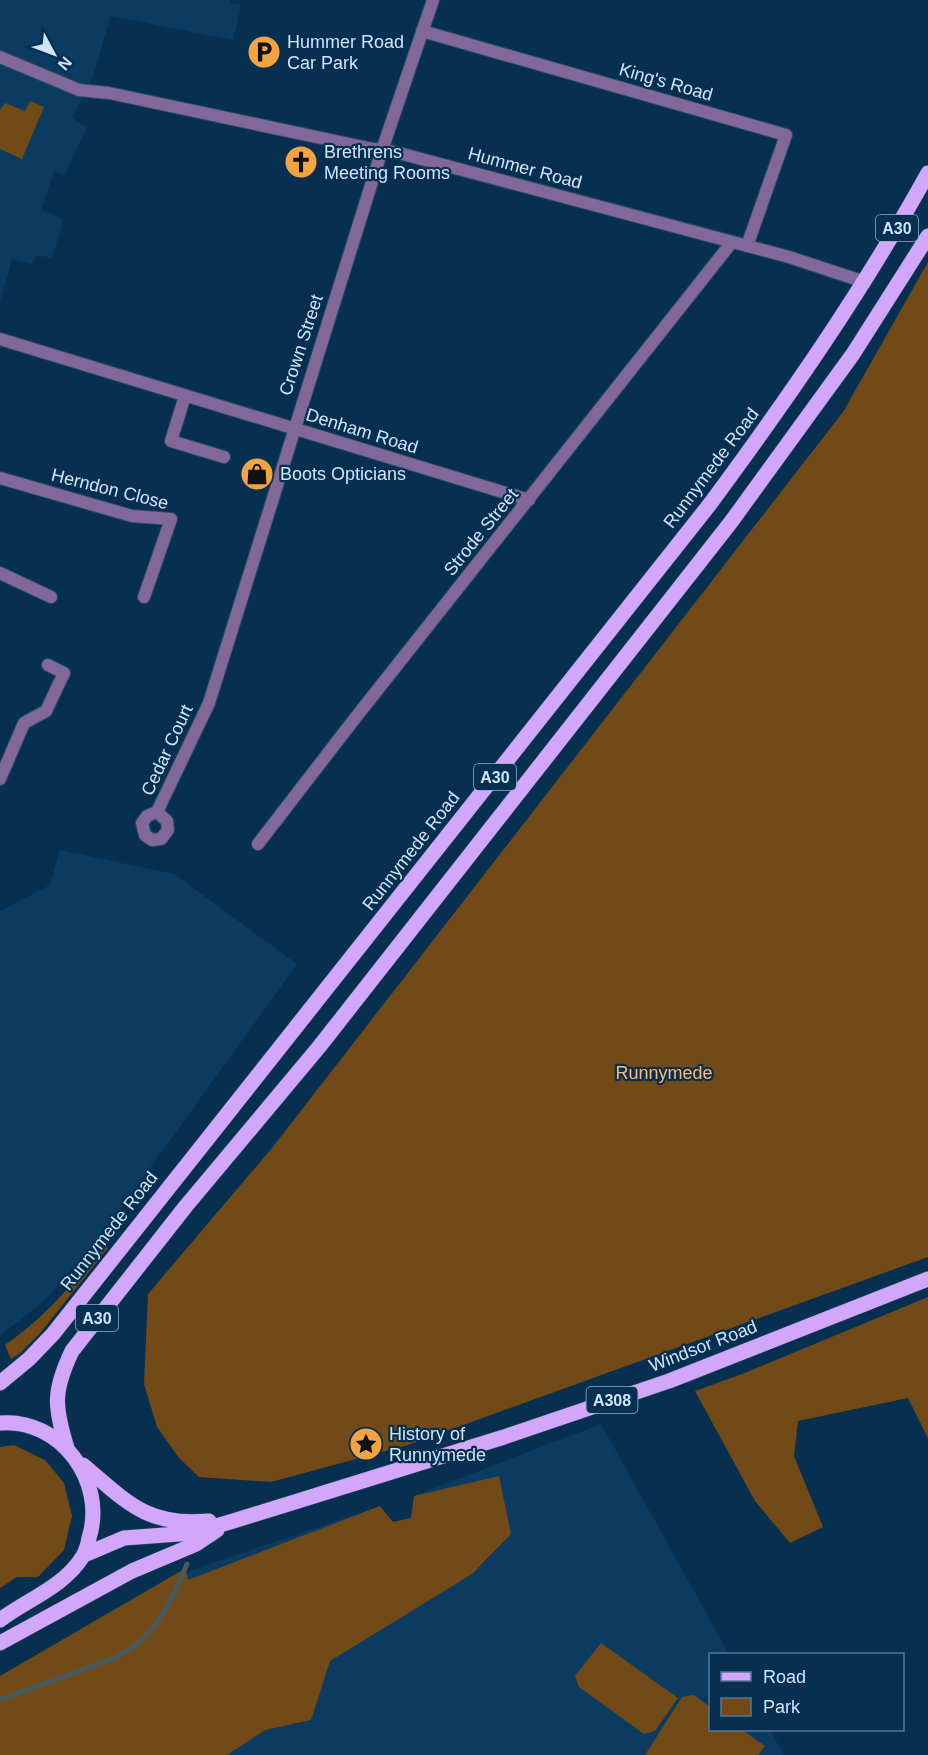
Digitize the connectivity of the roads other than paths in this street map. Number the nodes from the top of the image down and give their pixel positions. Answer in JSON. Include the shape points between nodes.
{"nodes":[{"id":1,"x":433,"y":0,"type":"edge"},
{"id":2,"x":422,"y":31,"type":"junction"},
{"id":3,"x":0,"y":57,"type":"edge"},
{"id":4,"x":382,"y":150,"type":"junction"},
{"id":5,"x":928,"y":173,"type":"edge"},
{"id":6,"x":928,"y":236,"type":"edge"},
{"id":7,"x":732,"y":242,"type":"junction"},
{"id":8,"x":747,"y":246,"type":"junction"},
{"id":9,"x":865,"y":282,"type":"junction"},
{"id":10,"x":0,"y":339,"type":"edge"},
{"id":11,"x":185,"y":396,"type":"junction"},
{"id":12,"x":294,"y":429,"type":"junction"},
{"id":13,"x":224,"y":457,"type":"dead end"},
{"id":14,"x":0,"y":478,"type":"edge"},
{"id":15,"x":529,"y":500,"type":"junction"},
{"id":16,"x":0,"y":573,"type":"edge"},
{"id":17,"x":51,"y":597,"type":"dead end"},
{"id":18,"x":144,"y":597,"type":"dead end"},
{"id":19,"x":48,"y":665,"type":"dead end"},
{"id":20,"x":209,"y":703,"type":"joint"},
{"id":21,"x":0,"y":779,"type":"edge"},
{"id":22,"x":157,"y":812,"type":"dead end"},
{"id":23,"x":258,"y":844,"type":"dead end"},
{"id":24,"x":928,"y":1279,"type":"edge"},
{"id":25,"x":0,"y":1383,"type":"edge"},
{"id":26,"x":0,"y":1423,"type":"edge"},
{"id":27,"x":67,"y":1448,"type":"junction"},
{"id":28,"x":79,"y":1462,"type":"junction"},
{"id":29,"x":247,"y":1516,"type":"junction"},
{"id":30,"x":230,"y":1522,"type":"junction"},
{"id":31,"x":84,"y":1555,"type":"junction"},
{"id":32,"x":1,"y":1619,"type":"edge"},
{"id":33,"x":0,"y":1643,"type":"edge"}],
"edges":[{"from":1,"to":2,"type":"street","name":"Crown Street"},
{"from":2,"to":4,"type":"street","name":"Crown Street"},
{"from":2,"to":8,"type":"street","name":"King's Road","via":[[786,135]]},
{"from":3,"to":4,"type":"street","name":"Hummer Road","via":[[79,90]]},
{"from":4,"to":7,"type":"street","name":"Hummer Road"},
{"from":4,"to":12,"type":"street","name":"Crown Street"},
{"from":5,"to":9,"type":"main road","name":"Runnymede Road","number":"A30"},
{"from":6,"to":27,"type":"main road","number":"A30","via":[[846,364],[731,522],[319,1047],[72,1351],[60,1375],[56,1395]]},
{"from":7,"to":8,"type":"street","name":"Hummer Road"},
{"from":7,"to":15,"type":"street","name":"Strode Street"},
{"from":8,"to":9,"type":"street","name":"Hummer Road"},
{"from":9,"to":25,"type":"main road","name":"Runnymede Road","number":"A30","via":[[710,504],[52,1335]]},
{"from":10,"to":11,"type":"street","name":"Denham Road"},
{"from":11,"to":12,"type":"street","name":"Denham Road"},
{"from":11,"to":13,"type":"street","via":[[171,441]]},
{"from":12,"to":15,"type":"street","name":"Denham Road"},
{"from":12,"to":20,"type":"street","name":"Crown Street"},
{"from":14,"to":18,"type":"street","name":"Herndon Close","via":[[132,516],[171,519]]},
{"from":15,"to":23,"type":"street","name":"Strode Street"},
{"from":16,"to":17,"type":"street"},
{"from":19,"to":21,"type":"street","via":[[64,673],[46,711],[24,723]]},
{"from":20,"to":22,"type":"street","name":"Cedar Court"},
{"from":24,"to":29,"type":"main road","name":"Windsor Road","number":"A308","via":[[669,1381],[504,1437]]},
{"from":26,"to":27,"type":"main road","number":"A30","via":[[32,1426]]},
{"from":27,"to":28,"type":"main road","number":"A30"},
{"from":28,"to":29,"type":"main road","name":"Windsor Road","number":"A308","via":[[134,1507],[159,1518],[187,1522]]},
{"from":28,"to":31,"type":"main road","number":"A30","via":[[92,1499],[93,1526]]},
{"from":29,"to":30,"type":"main road","name":"Windsor Road","number":"A308"},
{"from":30,"to":31,"type":"main road","name":"Windsor Road","number":"A308","via":[[192,1533],[124,1538]]},
{"from":30,"to":33,"type":"main road","via":[[196,1544],[132,1571]]},
{"from":31,"to":32,"type":"main road","number":"A30","via":[[66,1577]]}]}
